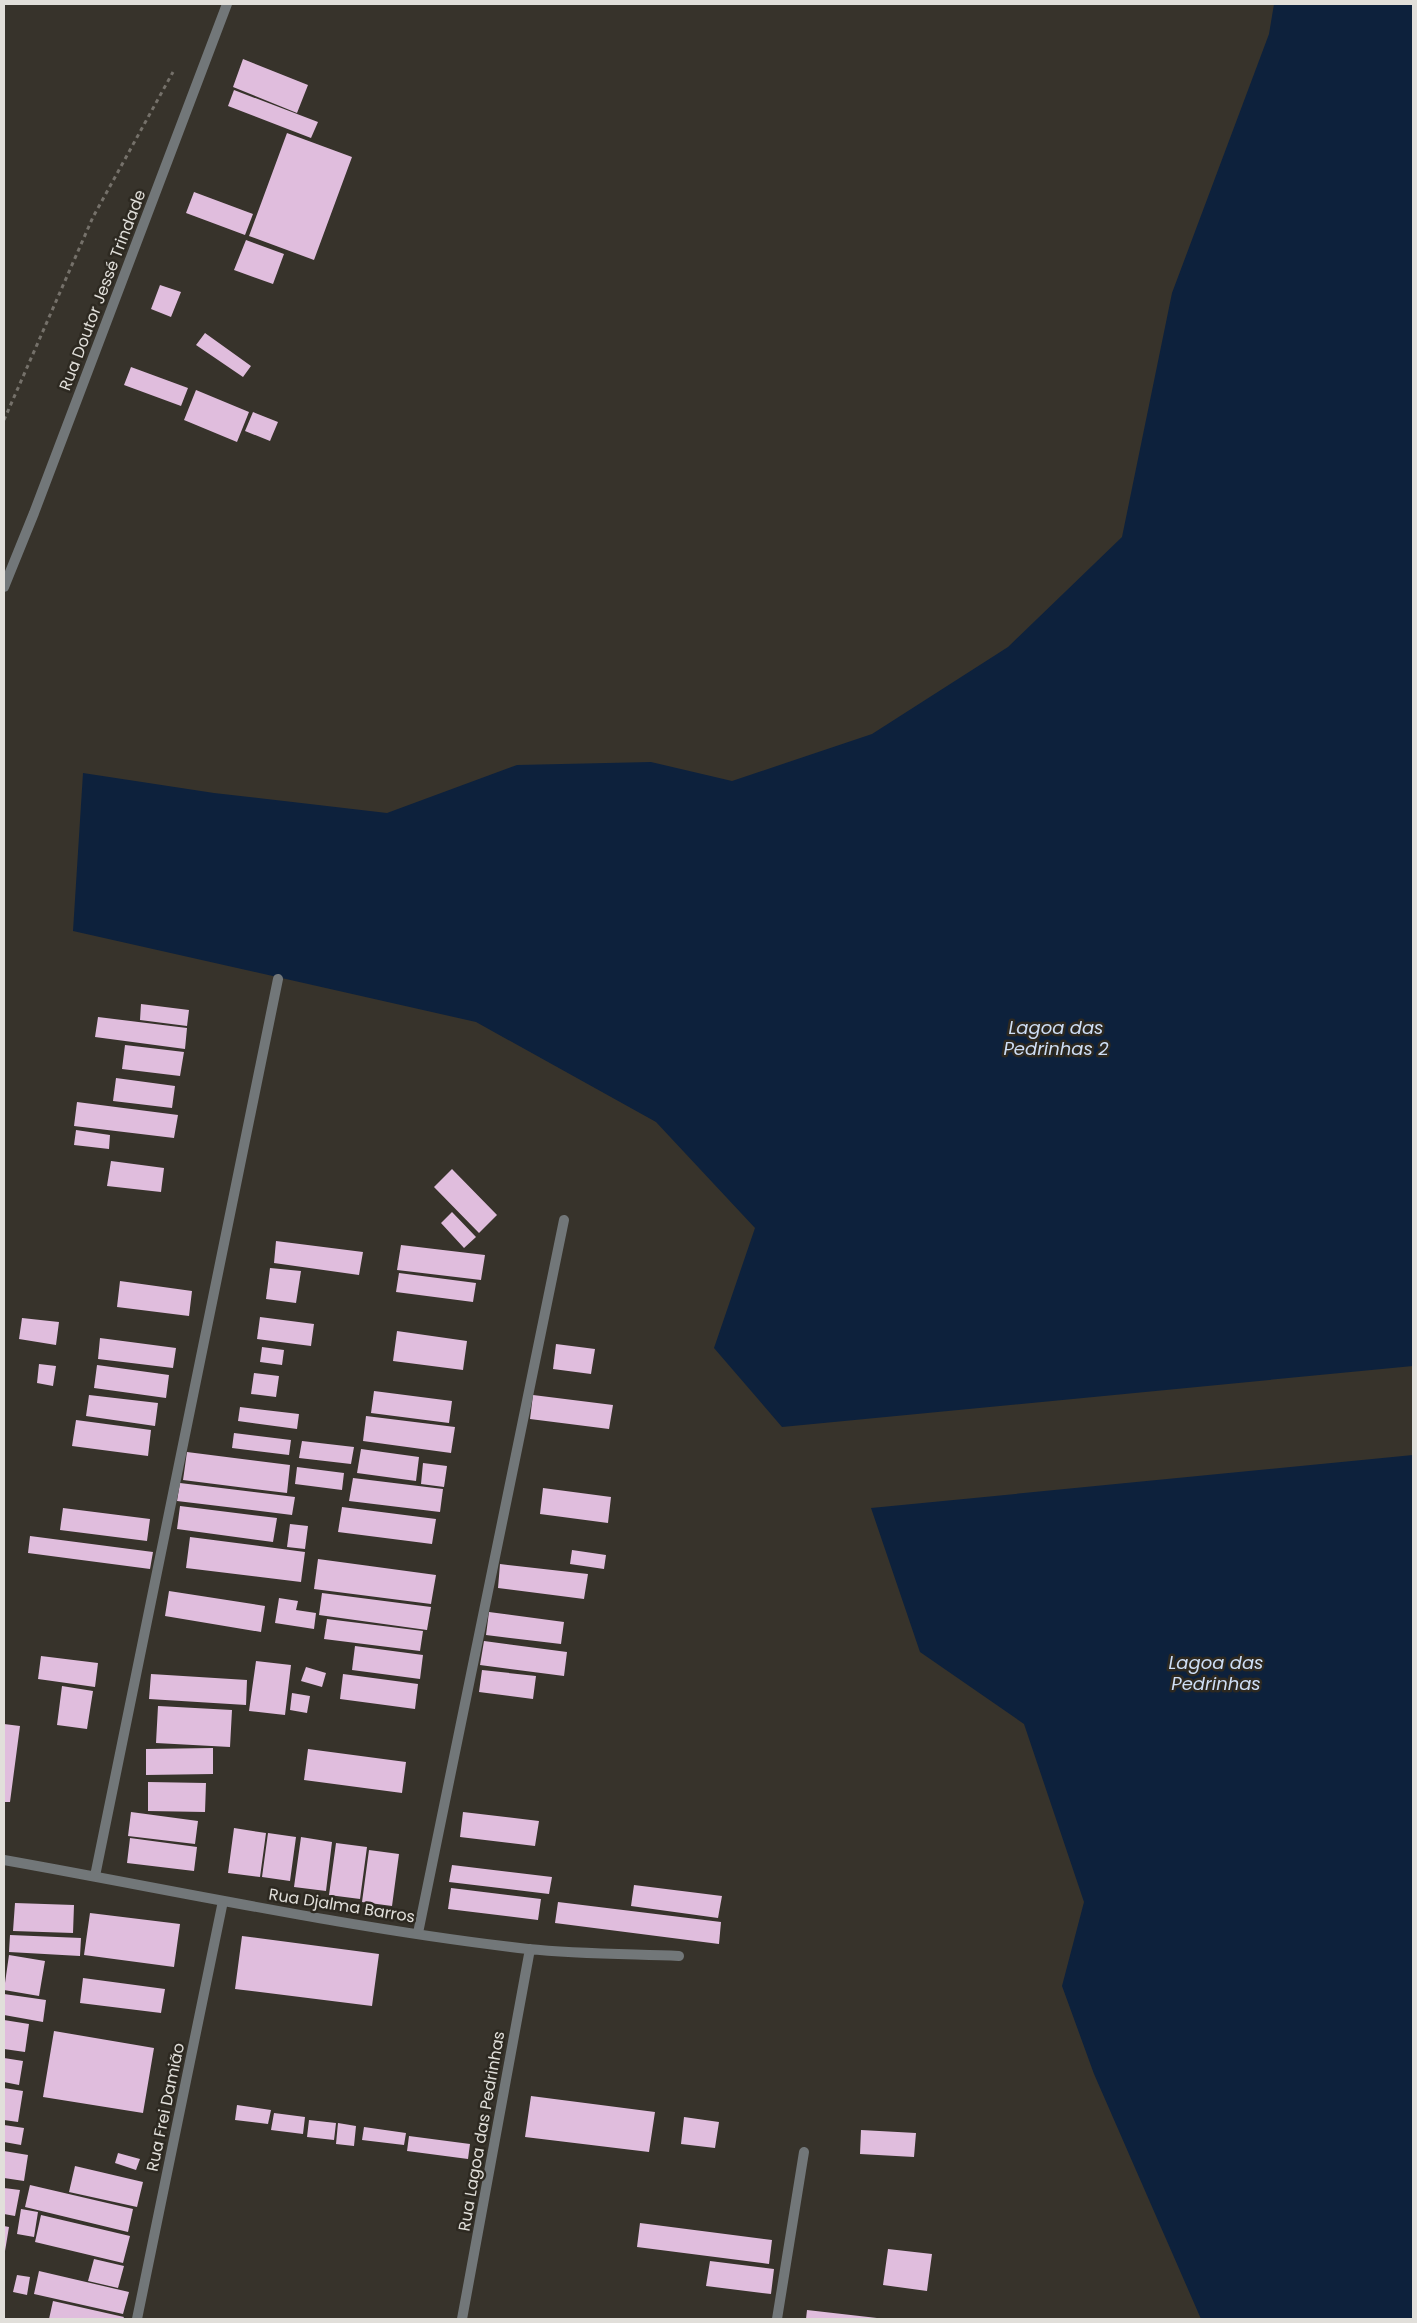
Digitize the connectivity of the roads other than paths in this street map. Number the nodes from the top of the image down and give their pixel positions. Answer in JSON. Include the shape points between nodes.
{"nodes":[{"id":1,"x":228,"y":4,"type":"edge"},
{"id":2,"x":4,"y":586,"type":"edge"},
{"id":3,"x":278,"y":979,"type":"dead end"},
{"id":4,"x":564,"y":1220,"type":"dead end"},
{"id":5,"x":4,"y":1860,"type":"edge"},
{"id":6,"x":95,"y":1876,"type":"junction"},
{"id":7,"x":223,"y":1901,"type":"junction"},
{"id":8,"x":418,"y":1933,"type":"junction"},
{"id":9,"x":530,"y":1949,"type":"junction"},
{"id":10,"x":679,"y":1956,"type":"dead end"},
{"id":11,"x":804,"y":2152,"type":"dead end"},
{"id":12,"x":137,"y":2319,"type":"edge"},
{"id":13,"x":462,"y":2319,"type":"edge"},
{"id":14,"x":777,"y":2319,"type":"edge"}],
"edges":[{"from":1,"to":2,"type":"street","name":"Rua Doutor Jessé Trindade"},
{"from":3,"to":6,"type":"street"},
{"from":4,"to":8,"type":"street"},
{"from":5,"to":6,"type":"street","name":"Rua Djalma Barros"},
{"from":6,"to":7,"type":"street","name":"Rua Djalma Barros"},
{"from":7,"to":8,"type":"street","name":"Rua Djalma Barros"},
{"from":7,"to":12,"type":"street","name":"Rua Frei Damião"},
{"from":8,"to":9,"type":"street","name":"Rua Djalma Barros"},
{"from":9,"to":10,"type":"street","name":"Rua Djalma Barros"},
{"from":9,"to":13,"type":"street","name":"Rua Lagoa das Pedrinhas"},
{"from":11,"to":14,"type":"street"}]}
